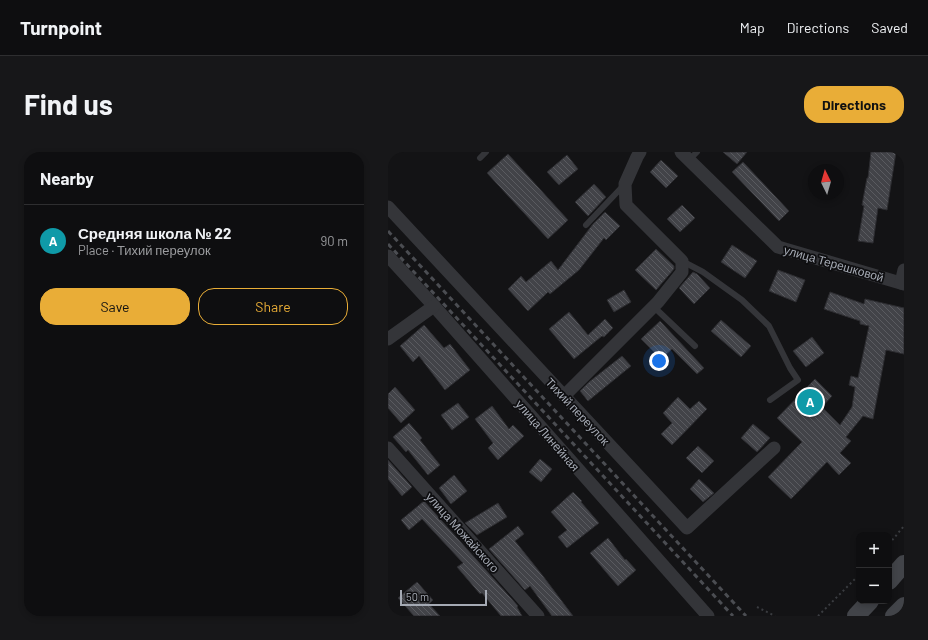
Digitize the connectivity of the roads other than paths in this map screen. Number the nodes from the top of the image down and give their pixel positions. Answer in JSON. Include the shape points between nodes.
{"nodes":[{"id":1,"x":486,"y":152,"type":"edge"},
{"id":2,"x":640,"y":152,"type":"edge"},
{"id":3,"x":689,"y":155,"type":"edge"},
{"id":4,"x":480,"y":158,"type":"dead end"},
{"id":5,"x":625,"y":184,"type":"junction"},
{"id":6,"x":388,"y":207,"type":"edge"},
{"id":7,"x":586,"y":226,"type":"dead end"},
{"id":8,"x":388,"y":256,"type":"edge"},
{"id":9,"x":682,"y":261,"type":"junction"},
{"id":10,"x":903,"y":279,"type":"edge"},
{"id":11,"x":434,"y":306,"type":"junction"},
{"id":12,"x":654,"y":306,"type":"junction"},
{"id":13,"x":388,"y":339,"type":"edge"},
{"id":14,"x":695,"y":346,"type":"dead end"},
{"id":15,"x":564,"y":396,"type":"junction"},
{"id":16,"x":770,"y":400,"type":"dead end"},
{"id":17,"x":388,"y":448,"type":"edge"},
{"id":18,"x":774,"y":448,"type":"dead end"},
{"id":19,"x":904,"y":564,"type":"edge"},
{"id":20,"x":892,"y":578,"type":"edge"},
{"id":21,"x":867,"y":604,"type":"edge"},
{"id":22,"x":904,"y":606,"type":"edge"},
{"id":23,"x":538,"y":616,"type":"edge"},
{"id":24,"x":708,"y":616,"type":"edge"},
{"id":25,"x":856,"y":616,"type":"edge"},
{"id":26,"x":894,"y":616,"type":"edge"}],
"edges":[{"from":1,"to":4,"type":"lane"},
{"from":2,"to":5,"type":"street"},
{"from":3,"to":10,"type":"street","name":"улица Терешковой","via":[[778,247]]},
{"from":5,"to":7,"type":"lane"},
{"from":5,"to":9,"type":"street","via":[[626,205]]},
{"from":6,"to":15,"type":"street","name":"Тихий переулок"},
{"from":8,"to":11,"type":"street","name":"улица Линейная"},
{"from":9,"to":12,"type":"street","via":[[682,272]]},
{"from":9,"to":16,"type":"lane","via":[[703,272],[742,300],[769,326],[798,380]]},
{"from":11,"to":13,"type":"street"},
{"from":11,"to":24,"type":"street","name":"улица Линейная"},
{"from":12,"to":14,"type":"lane"},
{"from":12,"to":15,"type":"street"},
{"from":15,"to":18,"type":"street","name":"Тихий переулок","via":[[687,528]]},
{"from":17,"to":23,"type":"street","name":"улица Можайского"},
{"from":19,"to":20,"type":"main road"},
{"from":21,"to":25,"type":"main road"},
{"from":22,"to":26,"type":"main road"}]}
